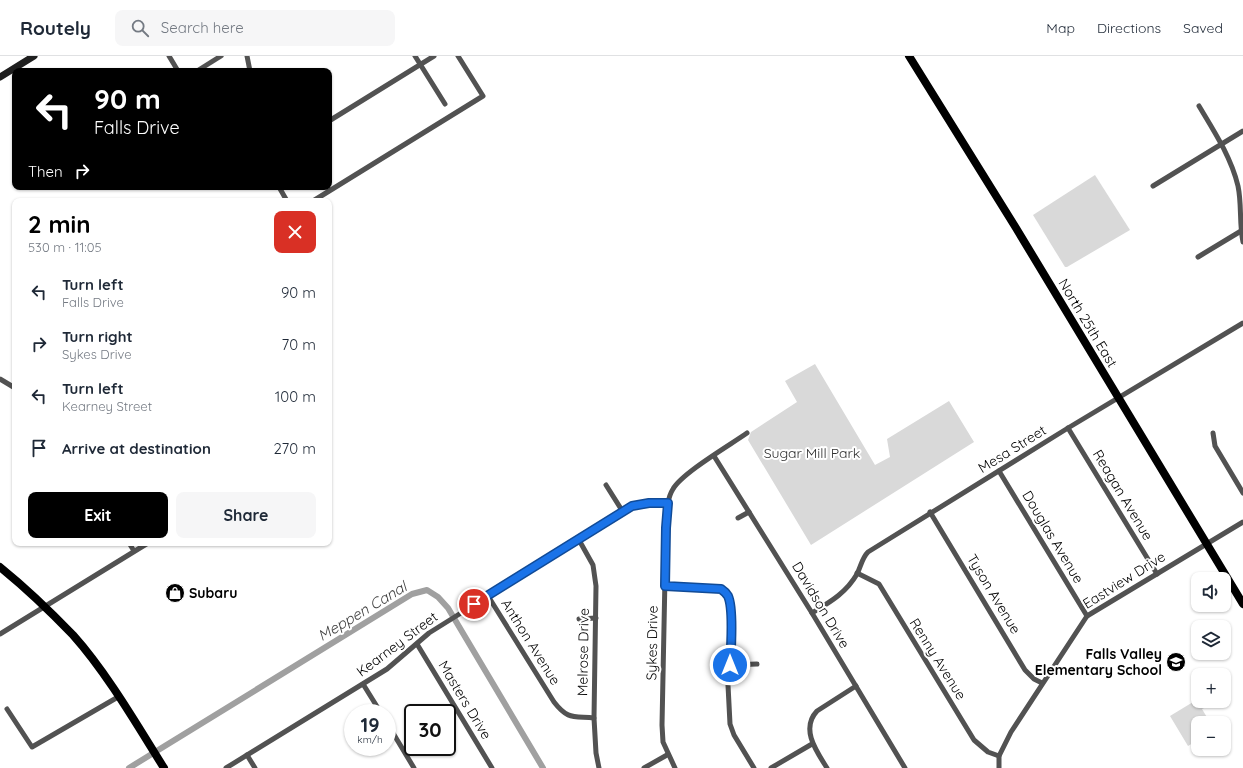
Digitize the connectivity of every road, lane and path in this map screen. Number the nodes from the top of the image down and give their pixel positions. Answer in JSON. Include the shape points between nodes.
{"nodes":[{"id":1,"x":34,"y":56,"type":"edge"},
{"id":2,"x":169,"y":56,"type":"edge"},
{"id":3,"x":221,"y":56,"type":"edge"},
{"id":4,"x":247,"y":56,"type":"edge"},
{"id":5,"x":415,"y":56,"type":"edge"},
{"id":6,"x":434,"y":56,"type":"edge"},
{"id":7,"x":458,"y":56,"type":"edge"},
{"id":8,"x":909,"y":56,"type":"edge"},
{"id":9,"x":420,"y":64,"type":"junction"},
{"id":10,"x":15,"y":68,"type":"edge"},
{"id":11,"x":176,"y":68,"type":"edge"},
{"id":12,"x":202,"y":68,"type":"edge"},
{"id":13,"x":249,"y":68,"type":"edge"},
{"id":14,"x":12,"y":70,"type":"edge"},
{"id":15,"x":0,"y":77,"type":"edge"},
{"id":16,"x":445,"y":104,"type":"dead end"},
{"id":17,"x":1199,"y":106,"type":"dead end"},
{"id":18,"x":332,"y":119,"type":"edge"},
{"id":19,"x":1243,"y":131,"type":"edge"},
{"id":20,"x":1221,"y":144,"type":"junction"},
{"id":21,"x":1153,"y":186,"type":"dead end"},
{"id":22,"x":332,"y":189,"type":"edge"},
{"id":23,"x":331,"y":190,"type":"edge"},
{"id":24,"x":318,"y":198,"type":"edge"},
{"id":25,"x":1241,"y":231,"type":"junction"},
{"id":26,"x":1243,"y":242,"type":"edge"},
{"id":27,"x":1198,"y":257,"type":"dead end"},
{"id":28,"x":1243,"y":323,"type":"edge"},
{"id":29,"x":0,"y":379,"type":"edge"},
{"id":30,"x":12,"y":386,"type":"edge"},
{"id":31,"x":1118,"y":398,"type":"junction"},
{"id":32,"x":1068,"y":428,"type":"junction"},
{"id":33,"x":747,"y":433,"type":"dead end"},
{"id":34,"x":1213,"y":433,"type":"dead end"},
{"id":35,"x":714,"y":456,"type":"junction"},
{"id":36,"x":999,"y":471,"type":"junction"},
{"id":37,"x":606,"y":485,"type":"dead end"},
{"id":38,"x":1243,"y":492,"type":"edge"},
{"id":39,"x":668,"y":503,"type":"junction"},
{"id":40,"x":622,"y":512,"type":"junction"},
{"id":41,"x":749,"y":512,"type":"junction"},
{"id":42,"x":930,"y":512,"type":"junction"},
{"id":43,"x":738,"y":518,"type":"dead end"},
{"id":44,"x":1243,"y":522,"type":"edge"},
{"id":45,"x":578,"y":540,"type":"junction"},
{"id":46,"x":1206,"y":543,"type":"junction"},
{"id":47,"x":131,"y":546,"type":"edge"},
{"id":48,"x":143,"y":546,"type":"edge"},
{"id":49,"x":134,"y":551,"type":"junction"},
{"id":50,"x":0,"y":567,"type":"edge"},
{"id":51,"x":857,"y":573,"type":"junction"},
{"id":52,"x":1157,"y":574,"type":"junction"},
{"id":53,"x":665,"y":586,"type":"junction"},
{"id":54,"x":488,"y":596,"type":"junction"},
{"id":55,"x":1243,"y":604,"type":"edge"},
{"id":56,"x":44,"y":606,"type":"junction"},
{"id":57,"x":812,"y":613,"type":"junction"},
{"id":58,"x":1087,"y":616,"type":"junction"},
{"id":59,"x":596,"y":618,"type":"junction"},
{"id":60,"x":579,"y":619,"type":"dead end"},
{"id":61,"x":0,"y":634,"type":"edge"},
{"id":62,"x":417,"y":644,"type":"junction"},
{"id":63,"x":757,"y":664,"type":"dead end"},
{"id":64,"x":730,"y":665,"type":"junction"},
{"id":65,"x":1042,"y":683,"type":"junction"},
{"id":66,"x":363,"y":684,"type":"junction"},
{"id":67,"x":856,"y":686,"type":"junction"},
{"id":68,"x":118,"y":697,"type":"junction"},
{"id":69,"x":375,"y":704,"type":"edge"},
{"id":70,"x":7,"y":709,"type":"dead end"},
{"id":71,"x":594,"y":718,"type":"junction"},
{"id":72,"x":396,"y":738,"type":"edge"},
{"id":73,"x":812,"y":744,"type":"junction"},
{"id":74,"x":247,"y":755,"type":"junction"},
{"id":75,"x":667,"y":755,"type":"junction"},
{"id":76,"x":999,"y":756,"type":"junction"},
{"id":77,"x":164,"y":768,"type":"edge"},
{"id":78,"x":226,"y":768,"type":"edge"},
{"id":79,"x":255,"y":768,"type":"edge"},
{"id":80,"x":414,"y":768,"type":"edge"},
{"id":81,"x":492,"y":768,"type":"edge"},
{"id":82,"x":599,"y":768,"type":"edge"},
{"id":83,"x":644,"y":768,"type":"edge"},
{"id":84,"x":675,"y":768,"type":"edge"},
{"id":85,"x":754,"y":768,"type":"edge"},
{"id":86,"x":771,"y":768,"type":"edge"},
{"id":87,"x":827,"y":768,"type":"edge"},
{"id":88,"x":905,"y":768,"type":"edge"},
{"id":89,"x":999,"y":768,"type":"edge"}],
"edges":[{"from":1,"to":10,"type":"main road"},
{"from":2,"to":11,"type":"street"},
{"from":3,"to":12,"type":"street"},
{"from":4,"to":13,"type":"street"},
{"from":5,"to":9,"type":"street"},
{"from":6,"to":9,"type":"street"},
{"from":7,"to":22,"type":"street","via":[[483,96]]},
{"from":8,"to":31,"type":"main road","name":"North 25th East"},
{"from":9,"to":16,"type":"street"},
{"from":9,"to":18,"type":"street"},
{"from":14,"to":15,"type":"main road"},
{"from":17,"to":20,"type":"street"},
{"from":19,"to":20,"type":"street"},
{"from":20,"to":21,"type":"street"},
{"from":20,"to":25,"type":"street","via":[[1234,171],[1238,187]]},
{"from":23,"to":24,"type":"street"},
{"from":25,"to":26,"type":"street"},
{"from":25,"to":27,"type":"street"},
{"from":28,"to":31,"type":"street","name":"Mesa Street"},
{"from":29,"to":30,"type":"street"},
{"from":31,"to":32,"type":"street","name":"Mesa Street"},
{"from":31,"to":46,"type":"main road","name":"North 25th East"},
{"from":32,"to":36,"type":"street","name":"Mesa Street"},
{"from":32,"to":52,"type":"street","name":"Reagan Avenue"},
{"from":33,"to":35,"type":"street","name":"Sykes Drive"},
{"from":34,"to":38,"type":"street","via":[[1215,446]]},
{"from":35,"to":39,"type":"street","name":"Sykes Drive","via":[[676,484]]},
{"from":35,"to":41,"type":"street","name":"Davidson Drive"},
{"from":36,"to":42,"type":"street","name":"Mesa Street"},
{"from":36,"to":58,"type":"street","name":"Douglas Avenue"},
{"from":37,"to":40,"type":"street"},
{"from":39,"to":40,"type":"street","name":"Kearney Street","via":[[632,506]]},
{"from":39,"to":53,"type":"street","name":"Sykes Drive"},
{"from":40,"to":45,"type":"street","name":"Kearney Street"},
{"from":41,"to":43,"type":"street"},
{"from":41,"to":57,"type":"street","name":"Davidson Drive"},
{"from":42,"to":51,"type":"street","name":"Mesa Street","via":[[868,552],[863,557]]},
{"from":42,"to":65,"type":"street","name":"Tyson Avenue","via":[[1025,670]]},
{"from":44,"to":46,"type":"street","name":"Eastview Drive"},
{"from":45,"to":54,"type":"street","name":"Kearney Street"},
{"from":45,"to":59,"type":"street","name":"Melrose Drive","via":[[593,565]]},
{"from":46,"to":52,"type":"street","name":"Eastview Drive"},
{"from":46,"to":55,"type":"main road","name":"North 25th East"},
{"from":47,"to":49,"type":"street"},
{"from":48,"to":49,"type":"street"},
{"from":49,"to":56,"type":"street"},
{"from":50,"to":56,"type":"main road"},
{"from":51,"to":57,"type":"street","name":"Mesa Street","via":[[848,588],[837,598]]},
{"from":51,"to":76,"type":"street","name":"Renny Avenue","via":[[879,584],[974,740],[988,752]]},
{"from":52,"to":58,"type":"street","name":"Eastview Drive"},
{"from":53,"to":64,"type":"street","via":[[721,589],[726,592],[731,614]]},
{"from":53,"to":75,"type":"street","name":"Sykes Drive","via":[[662,725]]},
{"from":54,"to":62,"type":"street","name":"Kearney Street","via":[[450,619]]},
{"from":54,"to":71,"type":"street","name":"Anthon Avenue","via":[[562,713]]},
{"from":56,"to":61,"type":"street"},
{"from":56,"to":68,"type":"main road","via":[[74,636]]},
{"from":57,"to":67,"type":"street","name":"Davidson Drive"},
{"from":58,"to":65,"type":"street","name":"Eastview Drive"},
{"from":59,"to":60,"type":"street"},
{"from":59,"to":71,"type":"street","name":"Melrose Drive"},
{"from":62,"to":66,"type":"street","name":"Kearney Street","via":[[387,669]]},
{"from":62,"to":81,"type":"street","name":"Masters Drive"},
{"from":63,"to":64,"type":"street"},
{"from":64,"to":85,"type":"street","via":[[730,724],[734,736]]},
{"from":65,"to":76,"type":"street","name":"Eastview Drive"},
{"from":66,"to":69,"type":"street"},
{"from":66,"to":74,"type":"street","name":"Kearney Street"},
{"from":67,"to":73,"type":"street","via":[[814,714],[810,739]]},
{"from":67,"to":88,"type":"street","name":"Davidson Drive"},
{"from":68,"to":70,"type":"street","via":[[32,747]]},
{"from":68,"to":77,"type":"main road"},
{"from":71,"to":82,"type":"street","name":"Melrose Drive"},
{"from":72,"to":80,"type":"street"},
{"from":73,"to":86,"type":"street"},
{"from":73,"to":87,"type":"street"},
{"from":74,"to":78,"type":"street","name":"Kearney Street"},
{"from":74,"to":79,"type":"street"},
{"from":75,"to":83,"type":"street"},
{"from":75,"to":84,"type":"street","name":"Sykes Drive"},
{"from":76,"to":89,"type":"street","name":"Eastview Drive"}]}
